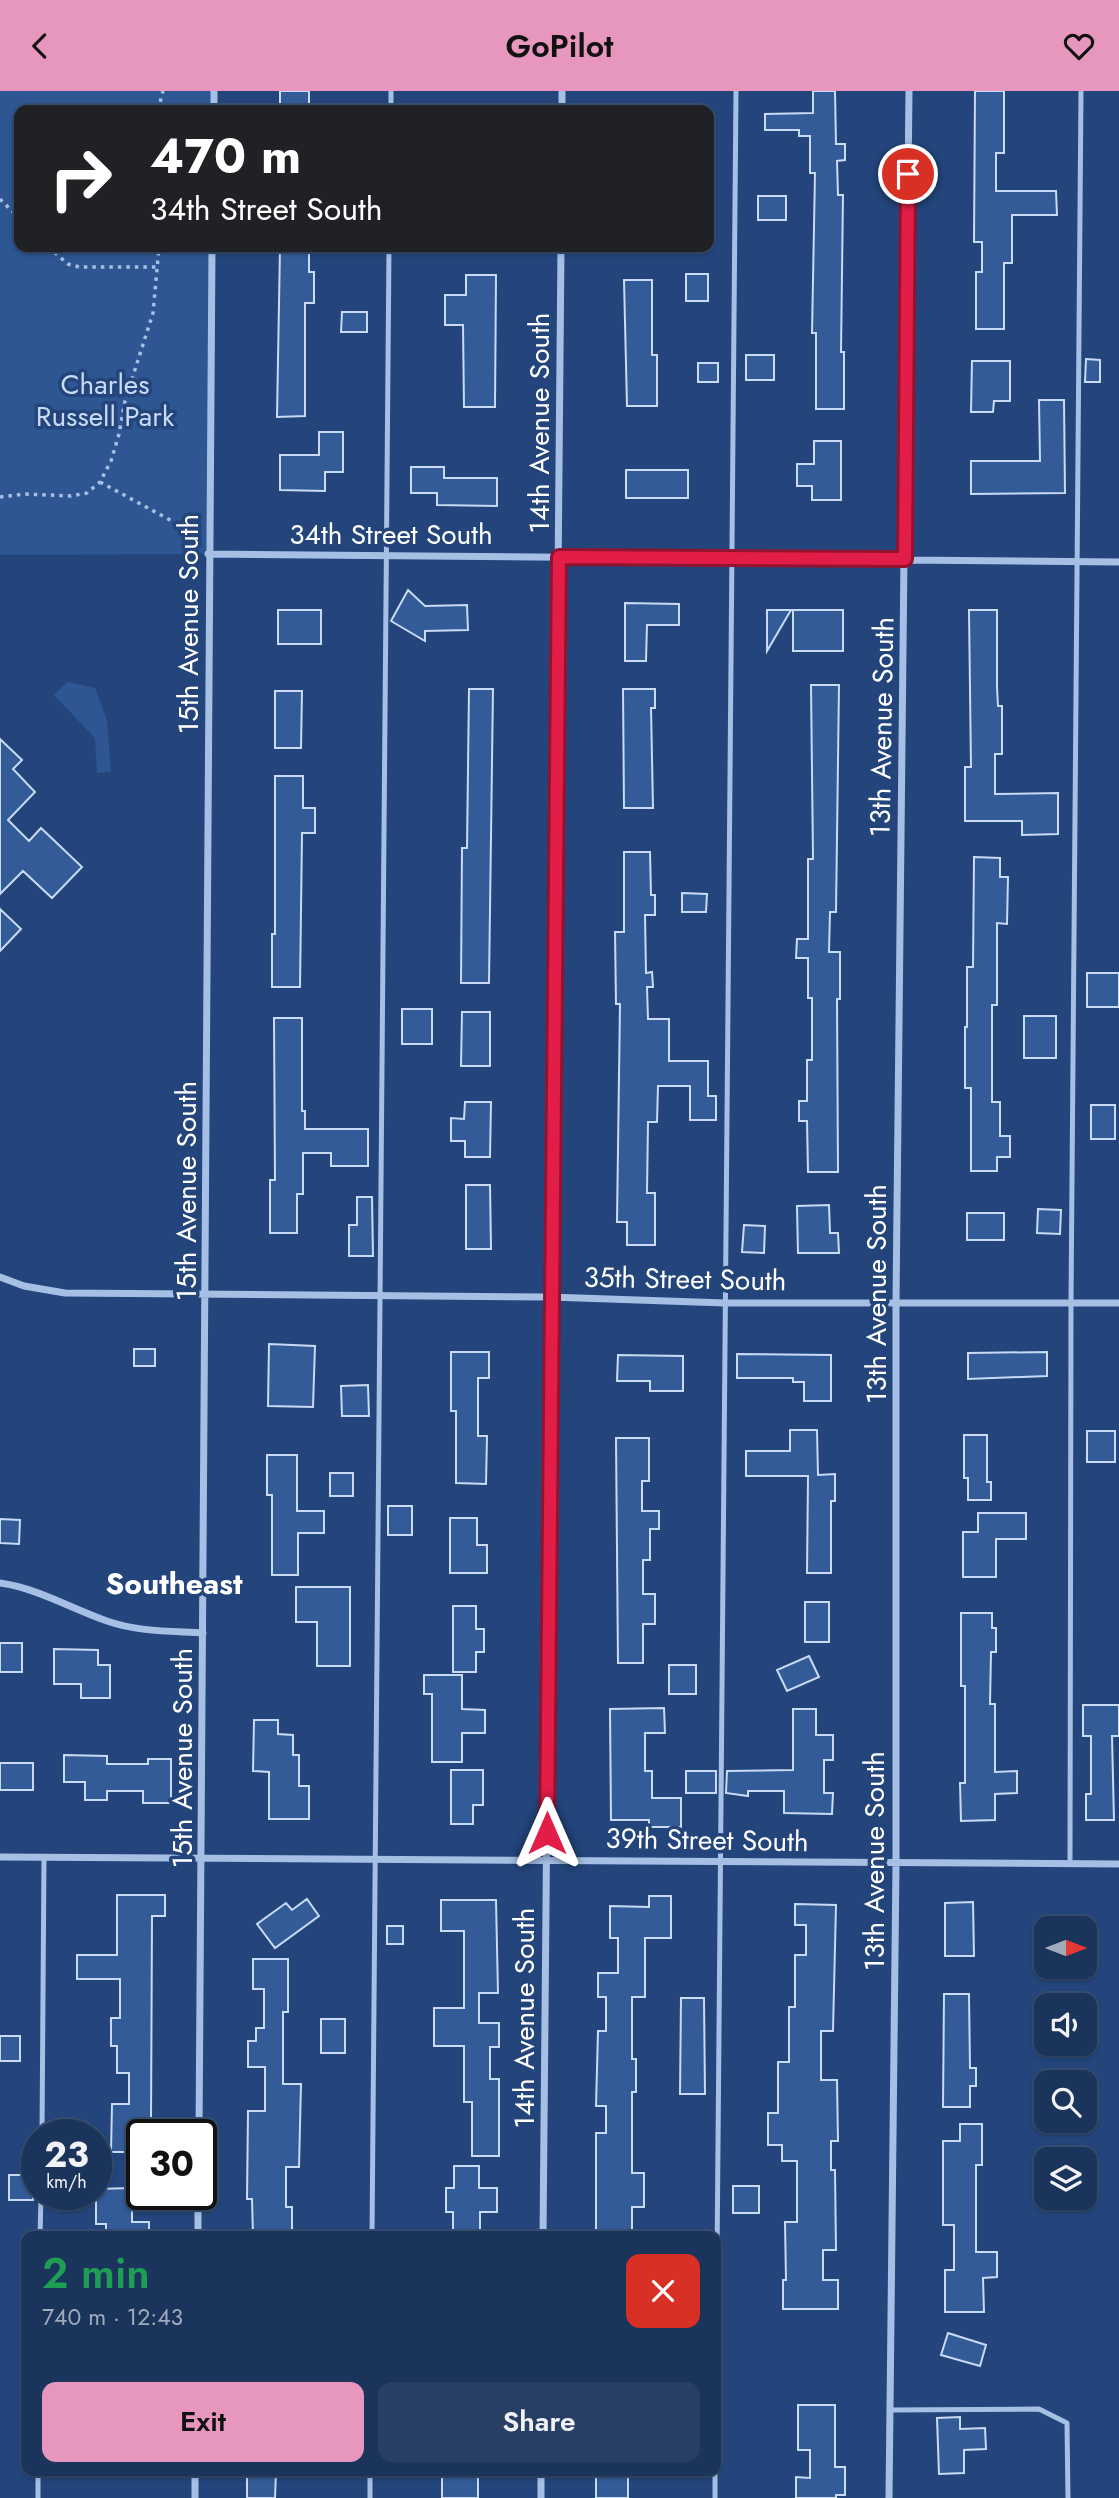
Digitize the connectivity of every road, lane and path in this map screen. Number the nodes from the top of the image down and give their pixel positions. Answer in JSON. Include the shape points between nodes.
{"nodes":[{"id":1,"x":736,"y":91,"type":"edge"},
{"id":2,"x":909,"y":91,"type":"edge"},
{"id":3,"x":1081,"y":91,"type":"edge"},
{"id":4,"x":0,"y":198,"type":"edge"},
{"id":5,"x":14,"y":213,"type":"edge"},
{"id":6,"x":54,"y":252,"type":"edge"},
{"id":7,"x":159,"y":252,"type":"edge"},
{"id":8,"x":212,"y":252,"type":"edge"},
{"id":9,"x":389,"y":252,"type":"edge"},
{"id":10,"x":561,"y":252,"type":"edge"},
{"id":11,"x":158,"y":267,"type":"junction"},
{"id":12,"x":100,"y":482,"type":"junction"},
{"id":13,"x":0,"y":497,"type":"edge"},
{"id":14,"x":209,"y":521,"type":"junction"},
{"id":15,"x":208,"y":554,"type":"junction"},
{"id":16,"x":387,"y":555,"type":"junction"},
{"id":17,"x":559,"y":557,"type":"junction"},
{"id":18,"x":732,"y":558,"type":"junction"},
{"id":19,"x":905,"y":559,"type":"junction"},
{"id":20,"x":1077,"y":561,"type":"junction"},
{"id":21,"x":1119,"y":562,"type":"edge"},
{"id":22,"x":0,"y":1277,"type":"edge"},
{"id":23,"x":206,"y":1294,"type":"junction"},
{"id":24,"x":380,"y":1296,"type":"junction"},
{"id":25,"x":550,"y":1297,"type":"junction"},
{"id":26,"x":896,"y":1302,"type":"junction"},
{"id":27,"x":725,"y":1303,"type":"junction"},
{"id":28,"x":1071,"y":1303,"type":"junction"},
{"id":29,"x":1119,"y":1303,"type":"edge"},
{"id":30,"x":0,"y":1583,"type":"edge"},
{"id":31,"x":204,"y":1633,"type":"junction"},
{"id":32,"x":0,"y":1857,"type":"edge"},
{"id":33,"x":44,"y":1857,"type":"junction"},
{"id":34,"x":202,"y":1858,"type":"junction"},
{"id":35,"x":374,"y":1859,"type":"junction"},
{"id":36,"x":547,"y":1860,"type":"junction"},
{"id":37,"x":720,"y":1861,"type":"junction"},
{"id":38,"x":896,"y":1864,"type":"junction"},
{"id":39,"x":1070,"y":1864,"type":"junction"},
{"id":40,"x":1119,"y":1864,"type":"edge"},
{"id":41,"x":41,"y":2119,"type":"edge"},
{"id":42,"x":199,"y":2119,"type":"edge"},
{"id":43,"x":41,"y":2210,"type":"edge"},
{"id":44,"x":198,"y":2210,"type":"edge"},
{"id":45,"x":40,"y":2231,"type":"edge"},
{"id":46,"x":198,"y":2231,"type":"edge"},
{"id":47,"x":372,"y":2231,"type":"edge"},
{"id":48,"x":543,"y":2231,"type":"edge"},
{"id":49,"x":717,"y":2231,"type":"edge"},
{"id":50,"x":890,"y":2410,"type":"junction"},
{"id":51,"x":38,"y":2476,"type":"edge"},
{"id":52,"x":195,"y":2476,"type":"edge"},
{"id":53,"x":370,"y":2476,"type":"edge"},
{"id":54,"x":541,"y":2476,"type":"edge"},
{"id":55,"x":715,"y":2476,"type":"edge"},
{"id":56,"x":38,"y":2498,"type":"edge"},
{"id":57,"x":195,"y":2498,"type":"edge"},
{"id":58,"x":370,"y":2498,"type":"edge"},
{"id":59,"x":541,"y":2498,"type":"edge"},
{"id":60,"x":715,"y":2498,"type":"edge"},
{"id":61,"x":889,"y":2498,"type":"edge"},
{"id":62,"x":1068,"y":2498,"type":"edge"}],
"edges":[{"from":1,"to":18,"type":"lane"},
{"from":2,"to":19,"type":"street","name":"13th Avenue South"},
{"from":3,"to":20,"type":"lane"},
{"from":4,"to":5,"type":"path"},
{"from":6,"to":11,"type":"path","via":[[79,267]]},
{"from":7,"to":11,"type":"path"},
{"from":8,"to":14,"type":"street","name":"15th Avenue South"},
{"from":9,"to":16,"type":"lane"},
{"from":10,"to":17,"type":"street","name":"14th Avenue South"},
{"from":11,"to":12,"type":"path","via":[[153,313],[125,401],[120,433]]},
{"from":12,"to":13,"type":"path","via":[[87,493],[71,496],[25,493]]},
{"from":12,"to":14,"type":"path","via":[[183,527],[191,521]]},
{"from":14,"to":15,"type":"street","name":"15th Avenue South"},
{"from":15,"to":16,"type":"street","name":"34th Street South"},
{"from":15,"to":23,"type":"street","name":"15th Avenue South"},
{"from":16,"to":17,"type":"street","name":"34th Street South"},
{"from":16,"to":24,"type":"lane"},
{"from":17,"to":18,"type":"street","name":"34th Street South"},
{"from":17,"to":25,"type":"street","name":"14th Avenue South"},
{"from":18,"to":19,"type":"street","name":"34th Street South"},
{"from":18,"to":27,"type":"lane"},
{"from":19,"to":20,"type":"street","name":"34th Street South"},
{"from":19,"to":26,"type":"street","name":"13th Avenue South"},
{"from":20,"to":21,"type":"street","name":"34th Street South"},
{"from":20,"to":28,"type":"lane"},
{"from":22,"to":23,"type":"street","name":"35th Street South","via":[[65,1293]]},
{"from":23,"to":24,"type":"street","name":"35th Street South"},
{"from":23,"to":31,"type":"street","name":"15th Avenue South"},
{"from":24,"to":25,"type":"street","name":"35th Street South"},
{"from":24,"to":35,"type":"lane"},
{"from":25,"to":27,"type":"street","name":"35th Street South"},
{"from":25,"to":36,"type":"street","name":"14th Avenue South"},
{"from":26,"to":27,"type":"street","name":"35th Street South"},
{"from":26,"to":28,"type":"street","name":"35th Street South"},
{"from":26,"to":38,"type":"street","name":"13th Avenue South"},
{"from":27,"to":37,"type":"lane"},
{"from":28,"to":29,"type":"street","name":"35th Street South"},
{"from":28,"to":39,"type":"lane"},
{"from":30,"to":31,"type":"street","via":[[135,1629]]},
{"from":31,"to":34,"type":"street","name":"15th Avenue South"},
{"from":32,"to":33,"type":"street","name":"39th Street South"},
{"from":33,"to":34,"type":"street","name":"39th Street South"},
{"from":33,"to":41,"type":"lane"},
{"from":34,"to":35,"type":"street","name":"39th Street South"},
{"from":34,"to":42,"type":"street","name":"15th Avenue South"},
{"from":35,"to":36,"type":"street","name":"39th Street South"},
{"from":35,"to":47,"type":"lane"},
{"from":36,"to":37,"type":"street","name":"39th Street South"},
{"from":36,"to":48,"type":"street","name":"14th Avenue South"},
{"from":37,"to":38,"type":"street","name":"39th Street South"},
{"from":37,"to":49,"type":"lane"},
{"from":38,"to":39,"type":"street","name":"39th Street South"},
{"from":38,"to":50,"type":"street","name":"13th Avenue South"},
{"from":39,"to":40,"type":"street","name":"39th Street South"},
{"from":43,"to":45,"type":"lane"},
{"from":44,"to":46,"type":"street"},
{"from":50,"to":61,"type":"street","name":"13th Avenue South"},
{"from":50,"to":62,"type":"lane","via":[[1039,2409],[1067,2423]]},
{"from":51,"to":56,"type":"lane"},
{"from":52,"to":57,"type":"street"},
{"from":53,"to":58,"type":"lane"},
{"from":54,"to":59,"type":"street"},
{"from":55,"to":60,"type":"lane"}]}
